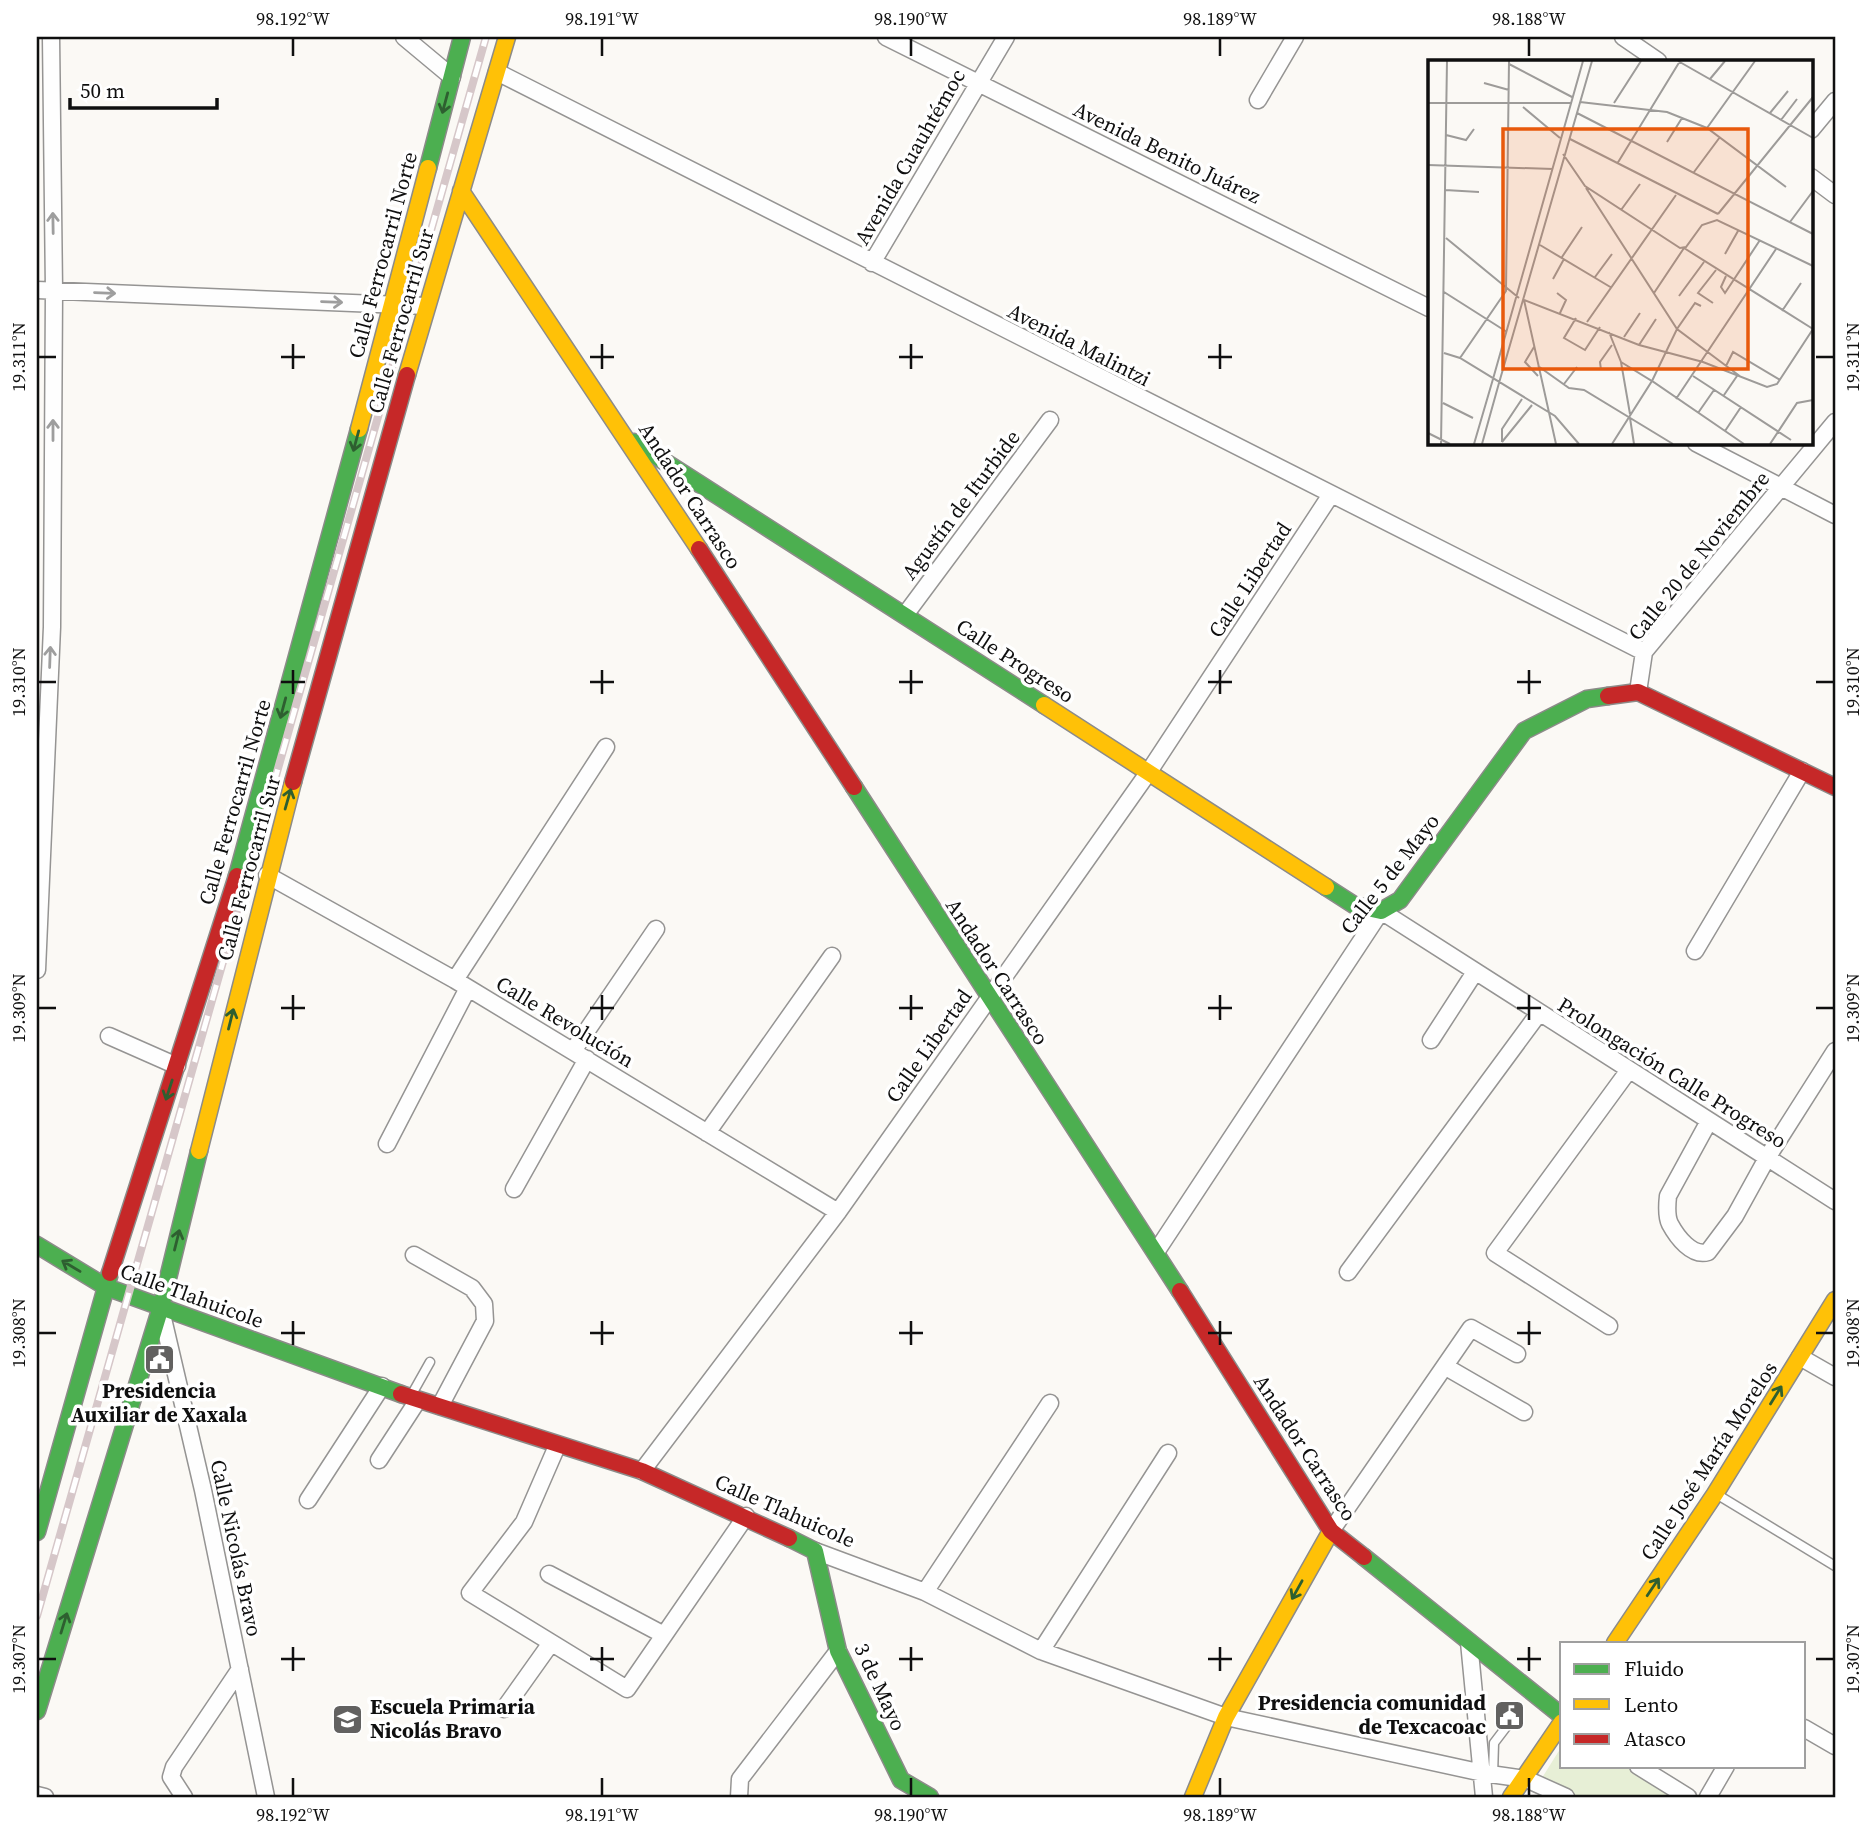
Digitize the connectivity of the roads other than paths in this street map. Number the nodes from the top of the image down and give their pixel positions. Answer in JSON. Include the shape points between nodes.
{"nodes":[{"id":1,"x":51,"y":37,"type":"edge"},
{"id":2,"x":404,"y":37,"type":"edge"},
{"id":3,"x":462,"y":37,"type":"edge"},
{"id":4,"x":507,"y":37,"type":"edge"},
{"id":5,"x":886,"y":37,"type":"edge"},
{"id":6,"x":1006,"y":37,"type":"edge"},
{"id":7,"x":1295,"y":37,"type":"edge"},
{"id":8,"x":1623,"y":37,"type":"edge"},
{"id":9,"x":1656,"y":60,"type":"edge"},
{"id":10,"x":497,"y":72,"type":"junction"},
{"id":11,"x":452,"y":77,"type":"junction"},
{"id":12,"x":978,"y":83,"type":"junction"},
{"id":13,"x":1258,"y":100,"type":"dead end"},
{"id":14,"x":1835,"y":101,"type":"edge"},
{"id":15,"x":1812,"y":129,"type":"edge"},
{"id":16,"x":1812,"y":178,"type":"edge"},
{"id":17,"x":461,"y":191,"type":"junction"},
{"id":18,"x":1835,"y":195,"type":"edge"},
{"id":19,"x":872,"y":263,"type":"junction"},
{"id":20,"x":37,"y":290,"type":"edge"},
{"id":21,"x":54,"y":291,"type":"junction"},
{"id":22,"x":393,"y":304,"type":"junction"},
{"id":23,"x":426,"y":306,"type":"junction"},
{"id":24,"x":1428,"y":308,"type":"edge"},
{"id":25,"x":1050,"y":420,"type":"dead end"},
{"id":26,"x":1835,"y":422,"type":"edge"},
{"id":27,"x":628,"y":439,"type":"junction"},
{"id":28,"x":1698,"y":444,"type":"edge"},
{"id":29,"x":1782,"y":486,"type":"junction"},
{"id":30,"x":1330,"y":496,"type":"junction"},
{"id":31,"x":1835,"y":515,"type":"edge"},
{"id":32,"x":905,"y":615,"type":"junction"},
{"id":33,"x":1644,"y":652,"type":"junction"},
{"id":34,"x":1638,"y":692,"type":"junction"},
{"id":35,"x":606,"y":747,"type":"dead end"},
{"id":36,"x":1802,"y":771,"type":"junction"},
{"id":37,"x":1148,"y":773,"type":"junction"},
{"id":38,"x":1835,"y":787,"type":"edge"},
{"id":39,"x":267,"y":875,"type":"junction"},
{"id":40,"x":1381,"y":911,"type":"junction"},
{"id":41,"x":656,"y":929,"type":"dead end"},
{"id":42,"x":1695,"y":951,"type":"dead end"},
{"id":43,"x":832,"y":956,"type":"dead end"},
{"id":44,"x":37,"y":970,"type":"edge"},
{"id":45,"x":1475,"y":972,"type":"junction"},
{"id":46,"x":462,"y":984,"type":"junction"},
{"id":47,"x":989,"y":999,"type":"junction"},
{"id":48,"x":1539,"y":1013,"type":"junction"},
{"id":49,"x":108,"y":1036,"type":"dead end"},
{"id":50,"x":1431,"y":1040,"type":"dead end"},
{"id":51,"x":1835,"y":1051,"type":"edge"},
{"id":52,"x":580,"y":1055,"type":"junction"},
{"id":53,"x":177,"y":1066,"type":"junction"},
{"id":54,"x":1629,"y":1070,"type":"junction"},
{"id":55,"x":1709,"y":1121,"type":"junction"},
{"id":56,"x":707,"y":1133,"type":"junction"},
{"id":57,"x":387,"y":1144,"type":"dead end"},
{"id":58,"x":1767,"y":1158,"type":"junction"},
{"id":59,"x":514,"y":1189,"type":"dead end"},
{"id":60,"x":1835,"y":1201,"type":"edge"},
{"id":61,"x":838,"y":1212,"type":"junction"},
{"id":62,"x":37,"y":1245,"type":"edge"},
{"id":63,"x":1156,"y":1252,"type":"junction"},
{"id":64,"x":414,"y":1255,"type":"dead end"},
{"id":65,"x":1348,"y":1272,"type":"dead end"},
{"id":66,"x":106,"y":1287,"type":"junction"},
{"id":67,"x":1835,"y":1300,"type":"edge"},
{"id":68,"x":161,"y":1307,"type":"junction"},
{"id":69,"x":1609,"y":1326,"type":"dead end"},
{"id":70,"x":1517,"y":1354,"type":"dead end"},
{"id":71,"x":1800,"y":1357,"type":"junction"},
{"id":72,"x":430,"y":1362,"type":"dead end"},
{"id":73,"x":1446,"y":1367,"type":"junction"},
{"id":74,"x":1835,"y":1377,"type":"edge"},
{"id":75,"x":382,"y":1386,"type":"junction"},
{"id":76,"x":414,"y":1399,"type":"junction"},
{"id":77,"x":1050,"y":1403,"type":"dead end"},
{"id":78,"x":440,"y":1406,"type":"junction"},
{"id":79,"x":1524,"y":1412,"type":"dead end"},
{"id":80,"x":557,"y":1446,"type":"junction"},
{"id":81,"x":1168,"y":1453,"type":"dead end"},
{"id":82,"x":379,"y":1460,"type":"dead end"},
{"id":83,"x":642,"y":1471,"type":"junction"},
{"id":84,"x":1715,"y":1494,"type":"junction"},
{"id":85,"x":308,"y":1500,"type":"dead end"},
{"id":86,"x":746,"y":1516,"type":"junction"},
{"id":87,"x":1331,"y":1531,"type":"junction"},
{"id":88,"x":37,"y":1532,"type":"edge"},
{"id":89,"x":815,"y":1551,"type":"junction"},
{"id":90,"x":1835,"y":1566,"type":"edge"},
{"id":91,"x":549,"y":1574,"type":"dead end"},
{"id":92,"x":925,"y":1592,"type":"junction"},
{"id":93,"x":664,"y":1635,"type":"junction"},
{"id":94,"x":1469,"y":1642,"type":"junction"},
{"id":95,"x":1616,"y":1642,"type":"edge"},
{"id":96,"x":551,"y":1643,"type":"junction"},
{"id":97,"x":838,"y":1651,"type":"junction"},
{"id":98,"x":1041,"y":1651,"type":"junction"},
{"id":99,"x":240,"y":1669,"type":"junction"},
{"id":100,"x":504,"y":1709,"type":"dead end"},
{"id":101,"x":37,"y":1711,"type":"edge"},
{"id":102,"x":1560,"y":1714,"type":"edge"},
{"id":103,"x":1226,"y":1717,"type":"junction"},
{"id":104,"x":1510,"y":1722,"type":"dead end"},
{"id":105,"x":1560,"y":1725,"type":"edge"},
{"id":106,"x":1806,"y":1729,"type":"edge"},
{"id":107,"x":1835,"y":1746,"type":"edge"},
{"id":108,"x":1642,"y":1768,"type":"edge"},
{"id":109,"x":1725,"y":1768,"type":"edge"},
{"id":110,"x":1488,"y":1774,"type":"junction"},
{"id":111,"x":1526,"y":1779,"type":"junction"},
{"id":112,"x":901,"y":1780,"type":"junction"},
{"id":113,"x":37,"y":1795,"type":"edge"},
{"id":114,"x":44,"y":1797,"type":"edge"},
{"id":115,"x":184,"y":1797,"type":"edge"},
{"id":116,"x":266,"y":1797,"type":"edge"},
{"id":117,"x":739,"y":1797,"type":"edge"},
{"id":118,"x":904,"y":1797,"type":"edge"},
{"id":119,"x":930,"y":1797,"type":"edge"},
{"id":120,"x":1193,"y":1797,"type":"edge"},
{"id":121,"x":1484,"y":1797,"type":"edge"},
{"id":122,"x":1511,"y":1797,"type":"edge"},
{"id":123,"x":1566,"y":1797,"type":"edge"},
{"id":124,"x":1688,"y":1797,"type":"edge"},
{"id":125,"x":1708,"y":1797,"type":"edge"}],
"edges":[{"from":21,"to":1,"type":"street","one_way":true},
{"from":2,"to":11,"type":"street"},
{"from":3,"to":11,"type":"main road","name":"Calle Ferrocarril Norte"},
{"from":4,"to":10,"type":"main road","name":"Calle Ferrocarril Sur"},
{"from":5,"to":12,"type":"street","name":"Avenida Benito Juárez"},
{"from":6,"to":12,"type":"street","name":"Avenida Cuauhtémoc"},
{"from":7,"to":13,"type":"street"},
{"from":8,"to":9,"type":"street"},
{"from":10,"to":17,"type":"main road","name":"Calle Ferrocarril Sur"},
{"from":10,"to":19,"type":"street","name":"Avenida Malintzi"},
{"from":11,"to":22,"type":"main road","name":"Calle Ferrocarril Norte","one_way":true},
{"from":12,"to":19,"type":"street","name":"Avenida Cuauhtémoc"},
{"from":12,"to":24,"type":"street","name":"Avenida Benito Juárez"},
{"from":14,"to":15,"type":"street"},
{"from":16,"to":18,"type":"street"},
{"from":17,"to":23,"type":"main road","name":"Calle Ferrocarril Sur"},
{"from":17,"to":27,"type":"main road","name":"Andador Carrasco"},
{"from":19,"to":30,"type":"street","name":"Avenida Malintzi"},
{"from":20,"to":21,"type":"street"},
{"from":21,"to":22,"type":"street","one_way":true},
{"from":44,"to":21,"type":"street","one_way":true,"via":[[52,627]]},
{"from":22,"to":23,"type":"street"},
{"from":22,"to":53,"type":"main road","name":"Calle Ferrocarril Norte","one_way":true,"via":[[237,878]]},
{"from":39,"to":23,"type":"main road","name":"Calle Ferrocarril Sur","one_way":true},
{"from":25,"to":32,"type":"street","name":"Agustín de Iturbide"},
{"from":26,"to":29,"type":"street","name":"Calle 20 de Noviembre"},
{"from":27,"to":32,"type":"main road","name":"Calle Progreso"},
{"from":27,"to":47,"type":"main road","name":"Andador Carrasco"},
{"from":28,"to":29,"type":"street"},
{"from":29,"to":31,"type":"street"},
{"from":29,"to":33,"type":"street","name":"Calle 20 de Noviembre"},
{"from":30,"to":33,"type":"street","name":"Avenida Malintzi"},
{"from":30,"to":37,"type":"street","name":"Calle Libertad"},
{"from":32,"to":37,"type":"main road","name":"Calle Progreso"},
{"from":33,"to":34,"type":"street","name":"Calle 20 de Noviembre"},
{"from":34,"to":36,"type":"main road"},
{"from":34,"to":40,"type":"main road","name":"Calle 5 de Mayo","via":[[1587,699],[1524,731],[1400,900]]},
{"from":35,"to":46,"type":"street"},
{"from":36,"to":38,"type":"main road"},
{"from":36,"to":42,"type":"street"},
{"from":37,"to":40,"type":"main road","name":"Calle Progreso","via":[[1354,905]]},
{"from":37,"to":47,"type":"street","name":"Calle Libertad"},
{"from":39,"to":46,"type":"street","name":"Calle Revolución"},
{"from":68,"to":39,"type":"main road","name":"Calle Ferrocarril Sur","one_way":true},
{"from":40,"to":45,"type":"street","name":"Prolongación Calle Progreso"},
{"from":40,"to":63,"type":"street","name":"Calle 5 de Mayo"},
{"from":41,"to":52,"type":"street"},
{"from":43,"to":56,"type":"street"},
{"from":45,"to":48,"type":"street","name":"Prolongación Calle Progreso"},
{"from":45,"to":50,"type":"street"},
{"from":46,"to":52,"type":"street","name":"Calle Revolución"},
{"from":46,"to":57,"type":"street"},
{"from":47,"to":61,"type":"street","name":"Calle Libertad"},
{"from":47,"to":63,"type":"main road","name":"Andador Carrasco"},
{"from":48,"to":54,"type":"street","name":"Prolongación Calle Progreso"},
{"from":48,"to":65,"type":"street"},
{"from":49,"to":53,"type":"street"},
{"from":51,"to":58,"type":"street"},
{"from":52,"to":56,"type":"street","name":"Calle Revolución"},
{"from":52,"to":59,"type":"street"},
{"from":53,"to":66,"type":"main road","name":"Calle Ferrocarril Norte","one_way":true},
{"from":54,"to":55,"type":"street","name":"Prolongación Calle Progreso"},
{"from":54,"to":69,"type":"street","via":[[1494,1253]]},
{"from":55,"to":58,"type":"street","name":"Prolongación Calle Progreso"},
{"from":55,"to":58,"type":"street","via":[[1668,1196],[1670,1223],[1693,1252],[1707,1252],[1735,1216]]},
{"from":56,"to":61,"type":"street","name":"Calle Revolución"},
{"from":58,"to":60,"type":"street","name":"Prolongación Calle Progreso"},
{"from":61,"to":83,"type":"street","name":"Calle Libertad"},
{"from":66,"to":62,"type":"main road","name":"Calle Tlahuicole","one_way":true},
{"from":63,"to":87,"type":"main road","name":"Andador Carrasco"},
{"from":64,"to":78,"type":"street","via":[[472,1288],[484,1304],[485,1321]]},
{"from":66,"to":68,"type":"main road","name":"Calle Tlahuicole"},
{"from":66,"to":88,"type":"main road","name":"Calle Ferrocarril Norte"},
{"from":67,"to":71,"type":"main road","name":"Calle José María Morelos"},
{"from":68,"to":75,"type":"main road","name":"Calle Tlahuicole"},
{"from":68,"to":99,"type":"street","name":"Calle Nicolás Bravo"},
{"from":101,"to":68,"type":"main road","name":"Calle Ferrocarril Sur","one_way":true},
{"from":70,"to":73,"type":"street","via":[[1471,1328]]},
{"from":71,"to":74,"type":"street"},
{"from":84,"to":71,"type":"main road","name":"Calle José María Morelos","one_way":true},
{"from":72,"to":76,"type":"lane"},
{"from":73,"to":79,"type":"street"},
{"from":73,"to":87,"type":"street"},
{"from":75,"to":76,"type":"main road","name":"Calle Tlahuicole"},
{"from":75,"to":85,"type":"street"},
{"from":76,"to":78,"type":"main road","name":"Calle Tlahuicole"},
{"from":76,"to":82,"type":"street"},
{"from":77,"to":92,"type":"street"},
{"from":78,"to":80,"type":"main road","name":"Calle Tlahuicole"},
{"from":80,"to":83,"type":"main road","name":"Calle Tlahuicole"},
{"from":80,"to":96,"type":"street","via":[[524,1522],[470,1593]]},
{"from":81,"to":98,"type":"street"},
{"from":83,"to":86,"type":"main road","name":"Calle Tlahuicole"},
{"from":84,"to":90,"type":"lane"},
{"from":95,"to":84,"type":"main road","name":"Calle José María Morelos","one_way":true},
{"from":86,"to":89,"type":"main road","name":"Calle Tlahuicole"},
{"from":86,"to":93,"type":"street"},
{"from":87,"to":94,"type":"main road","name":"Andador Carrasco"},
{"from":87,"to":103,"type":"main road","one_way":true},
{"from":89,"to":92,"type":"street","name":"Calle Tlahuicole"},
{"from":89,"to":97,"type":"main road","name":"3 de Mayo"},
{"from":91,"to":93,"type":"street"},
{"from":92,"to":98,"type":"street","name":"Calle Tlahuicole"},
{"from":93,"to":96,"type":"street","via":[[627,1689]]},
{"from":94,"to":102,"type":"main road","name":"Andador Carrasco"},
{"from":94,"to":110,"type":"street"},
{"from":96,"to":100,"type":"street"},
{"from":97,"to":112,"type":"main road","name":"3 de Mayo"},
{"from":97,"to":117,"type":"street","via":[[740,1779]]},
{"from":98,"to":103,"type":"street","name":"Calle Tlahuicole"},
{"from":99,"to":115,"type":"street","via":[[171,1777]]},
{"from":99,"to":116,"type":"street","name":"Calle Nicolás Bravo"},
{"from":103,"to":110,"type":"street","name":"Calle Tlahuicole"},
{"from":103,"to":120,"type":"main road"},
{"from":104,"to":110,"type":"lane","via":[[1494,1743]]},
{"from":105,"to":111,"type":"main road"},
{"from":106,"to":107,"type":"street"},
{"from":108,"to":124,"type":"street"},
{"from":109,"to":125,"type":"street"},
{"from":110,"to":111,"type":"street","name":"Calle Tlahuicole"},
{"from":110,"to":121,"type":"street"},
{"from":111,"to":122,"type":"main road"},
{"from":111,"to":123,"type":"street","name":"Calle Tlahuicole"},
{"from":112,"to":118,"type":"street","name":"3 de Mayo"},
{"from":112,"to":119,"type":"main road"},
{"from":113,"to":114,"type":"street"}]}
